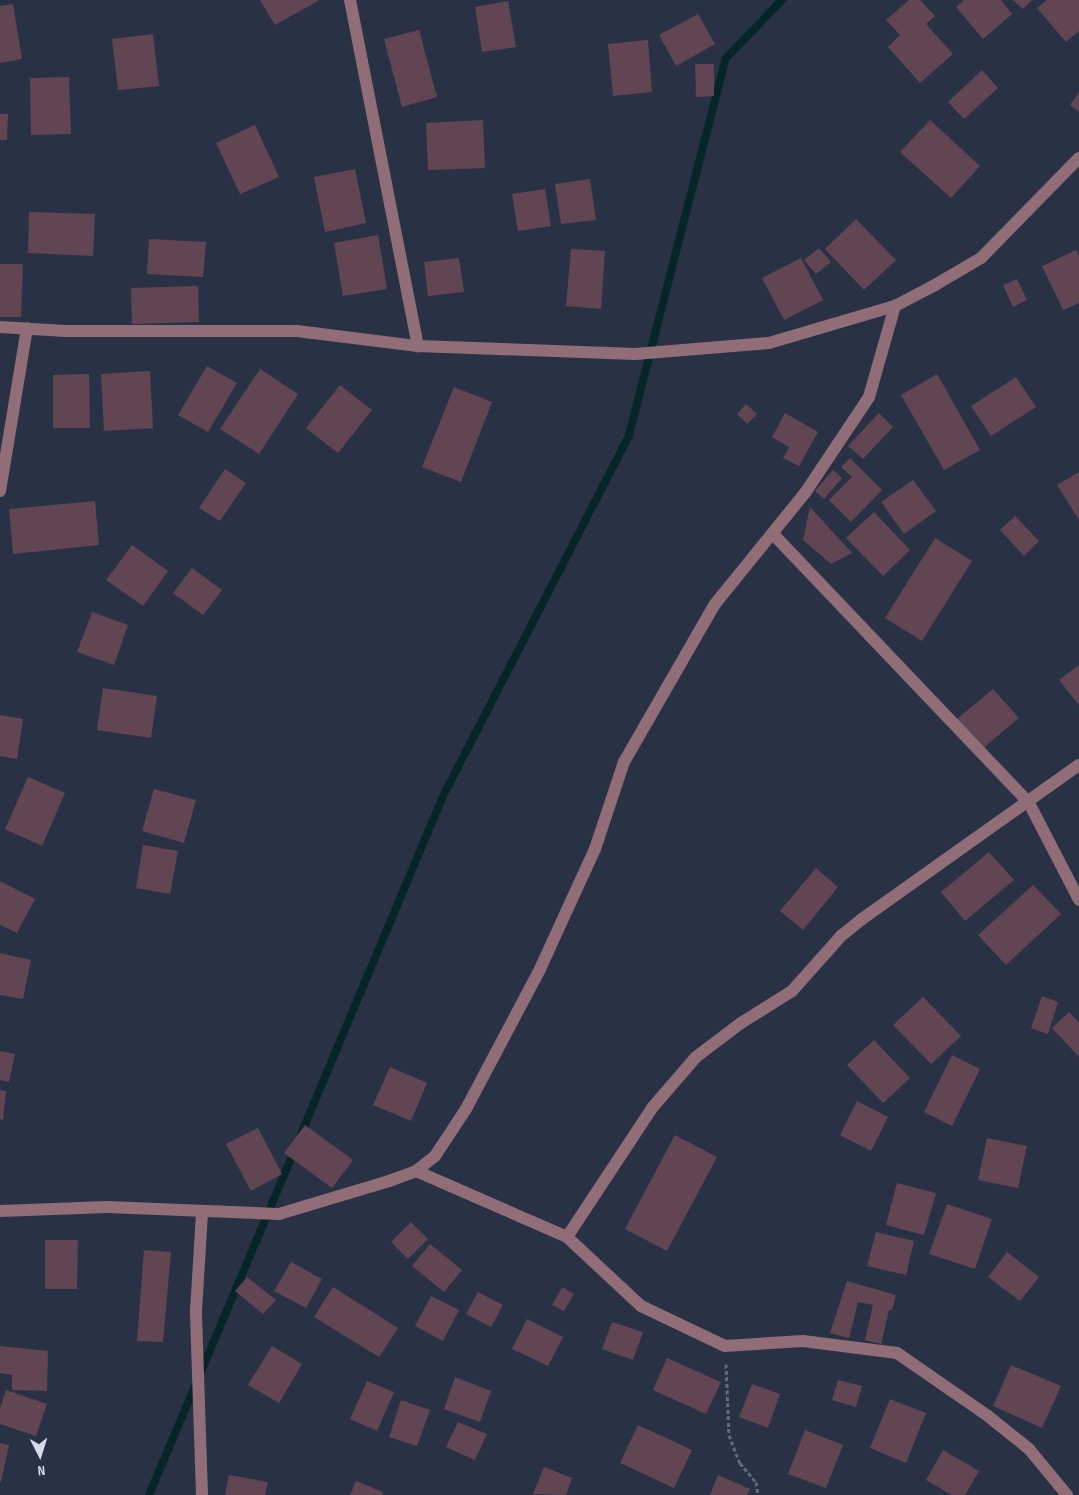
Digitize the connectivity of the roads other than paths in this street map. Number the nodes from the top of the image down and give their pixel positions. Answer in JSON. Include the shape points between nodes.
{"nodes":[{"id":1,"x":350,"y":0,"type":"edge"},
{"id":2,"x":1079,"y":158,"type":"edge"},
{"id":3,"x":895,"y":306,"type":"junction"},
{"id":4,"x":0,"y":327,"type":"edge"},
{"id":5,"x":27,"y":328,"type":"junction"},
{"id":6,"x":418,"y":346,"type":"junction"},
{"id":7,"x":0,"y":491,"type":"edge"},
{"id":8,"x":773,"y":534,"type":"junction"},
{"id":9,"x":1079,"y":765,"type":"edge"},
{"id":10,"x":1028,"y":803,"type":"junction"},
{"id":11,"x":1079,"y":900,"type":"edge"},
{"id":12,"x":416,"y":1171,"type":"junction"},
{"id":13,"x":0,"y":1211,"type":"edge"},
{"id":14,"x":202,"y":1212,"type":"junction"},
{"id":15,"x":567,"y":1237,"type":"junction"},
{"id":16,"x":202,"y":1495,"type":"edge"},
{"id":17,"x":1067,"y":1495,"type":"edge"}],
"edges":[{"from":1,"to":6,"type":"street"},
{"from":2,"to":3,"type":"street","via":[[981,258]]},
{"from":3,"to":6,"type":"street","via":[[770,343],[635,354]]},
{"from":3,"to":8,"type":"street","via":[[869,397]]},
{"from":4,"to":5,"type":"street"},
{"from":5,"to":6,"type":"street","via":[[297,330]]},
{"from":5,"to":7,"type":"street"},
{"from":8,"to":10,"type":"street"},
{"from":8,"to":12,"type":"street","via":[[715,604],[624,762],[595,849],[540,969],[466,1109],[435,1156]]},
{"from":9,"to":10,"type":"street"},
{"from":10,"to":11,"type":"street"},
{"from":10,"to":15,"type":"street","via":[[862,919],[841,936],[792,991],[741,1022],[696,1057],[652,1108]]},
{"from":12,"to":14,"type":"street","via":[[279,1214]]},
{"from":12,"to":15,"type":"street"},
{"from":13,"to":14,"type":"street","via":[[106,1207]]},
{"from":14,"to":16,"type":"street","via":[[196,1311]]},
{"from":15,"to":17,"type":"street","via":[[641,1306],[725,1346],[803,1341],[898,1353],[1029,1449]]}]}
